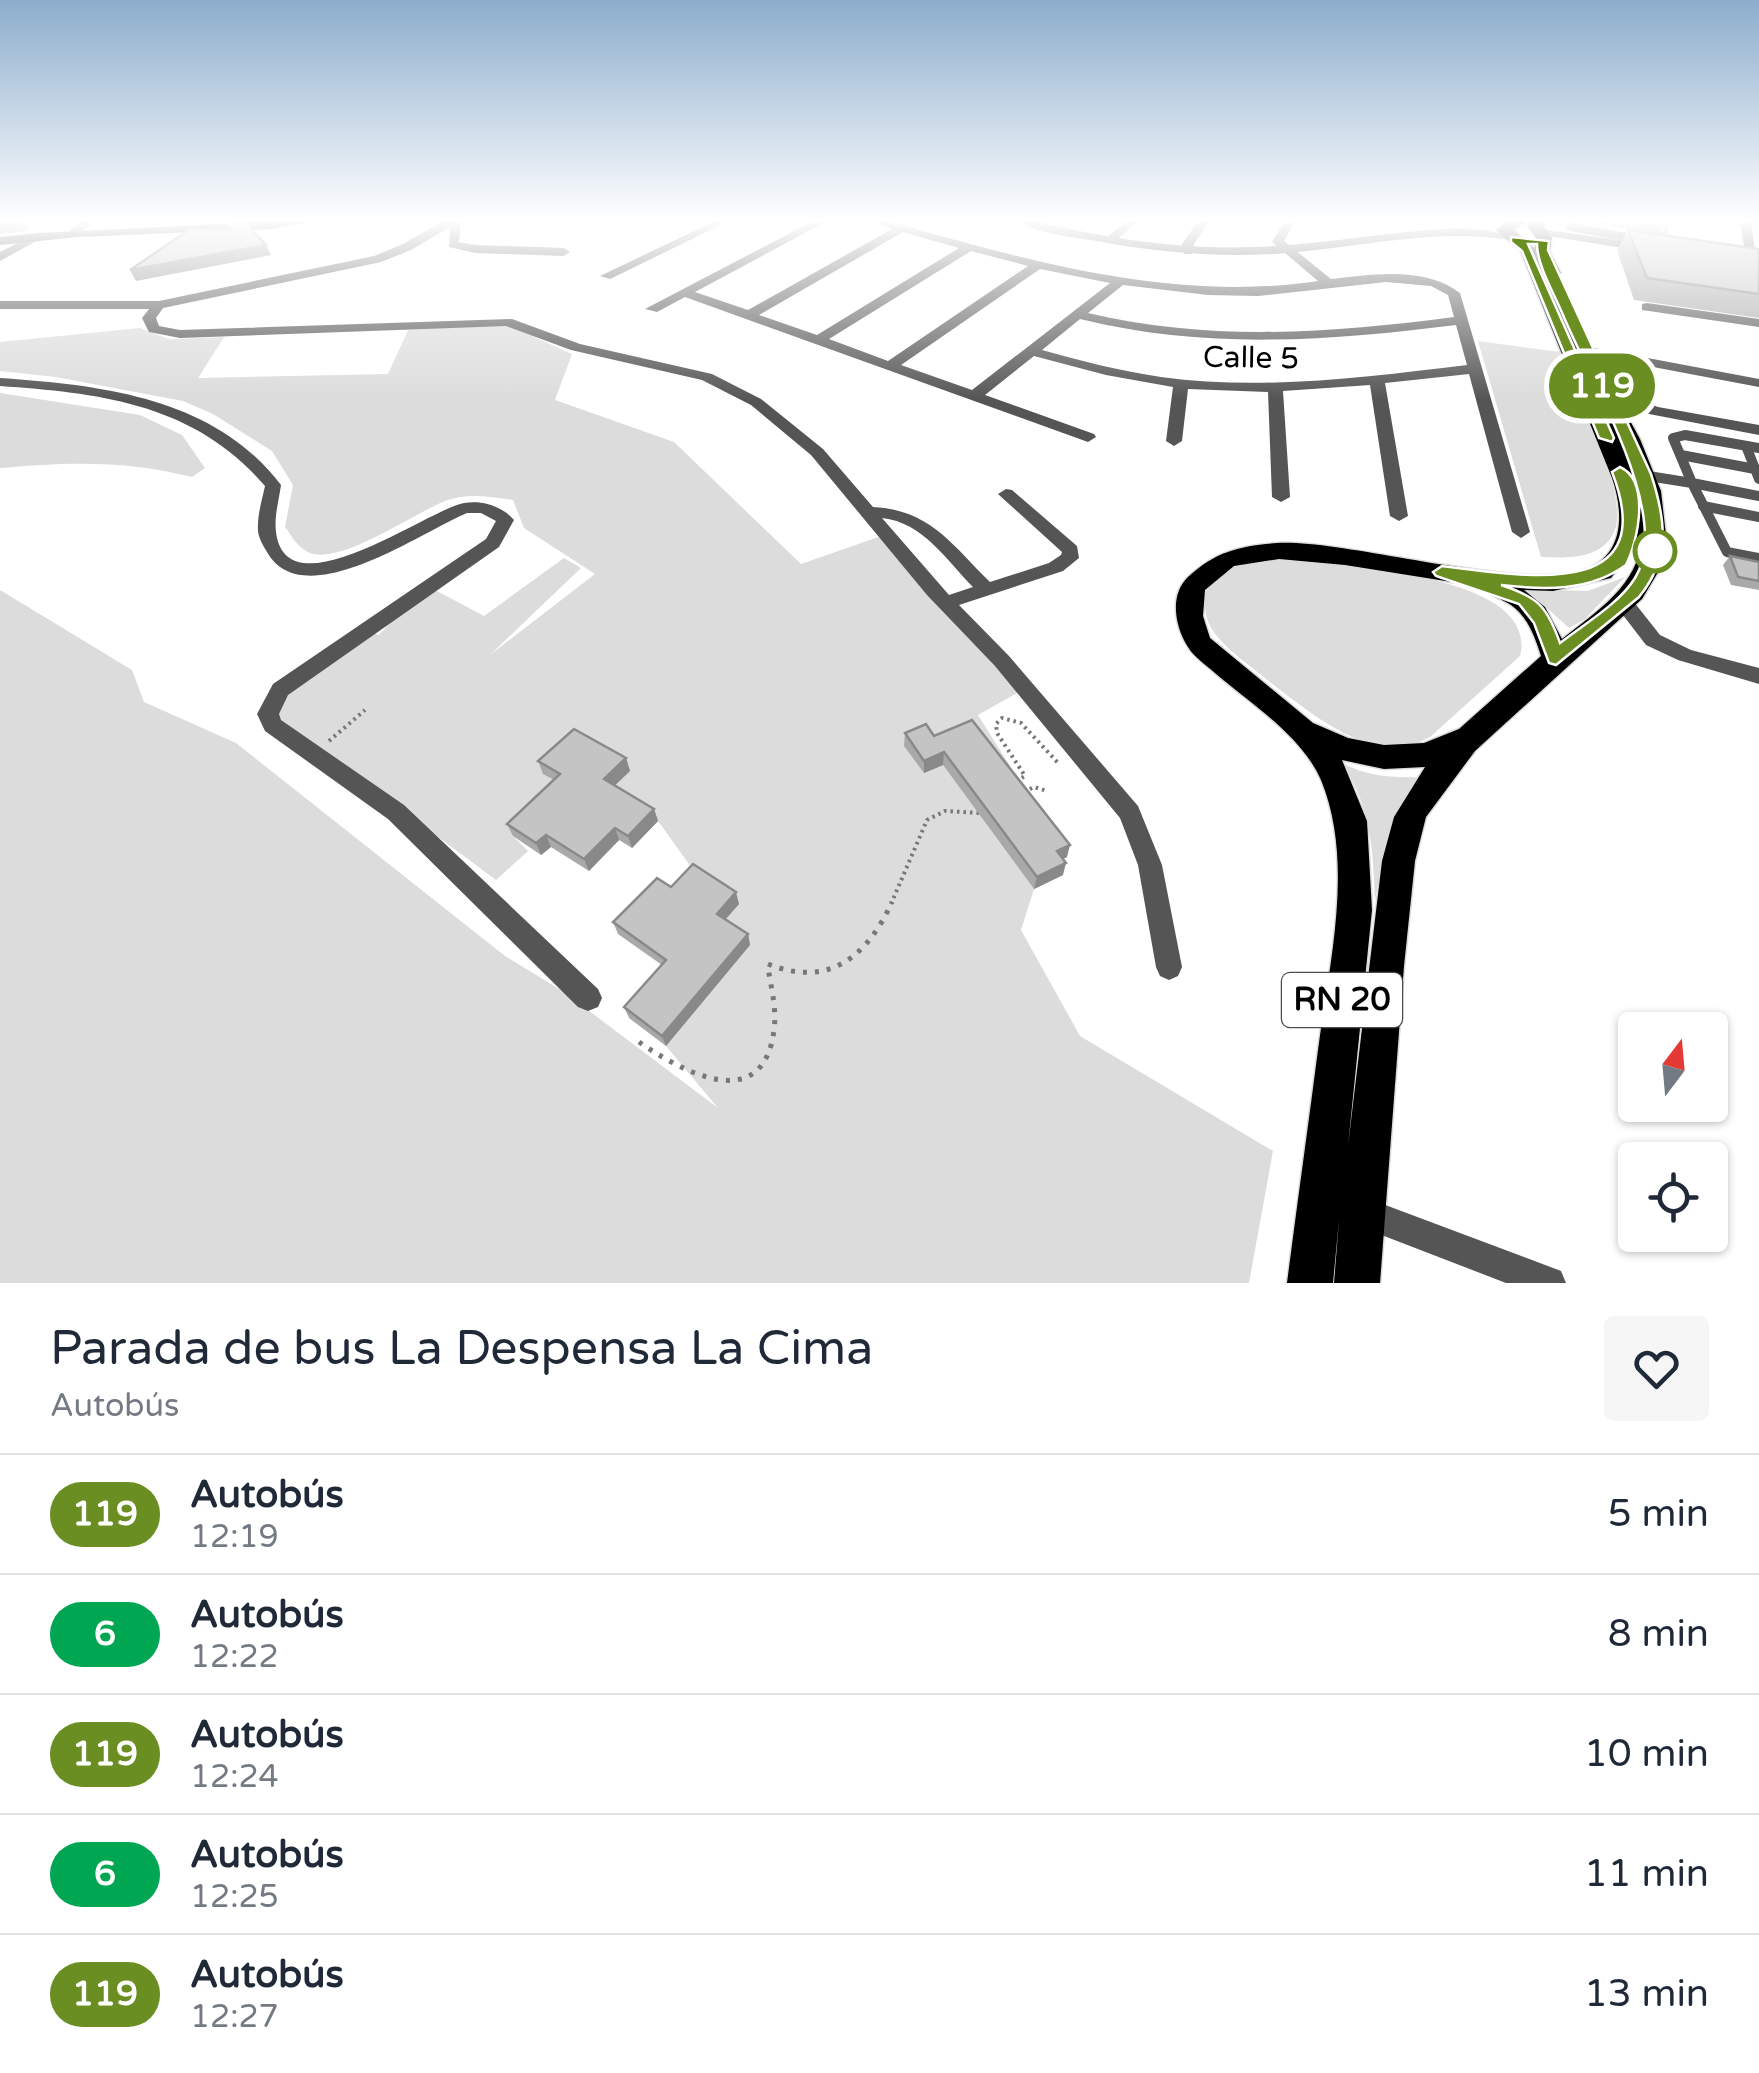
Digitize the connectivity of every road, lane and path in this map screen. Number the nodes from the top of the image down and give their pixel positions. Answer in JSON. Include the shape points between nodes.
{"nodes":[{"id":1,"x":271,"y":281,"type":"edge"},
{"id":2,"x":705,"y":281,"type":"edge"},
{"id":3,"x":809,"y":281,"type":"edge"},
{"id":4,"x":914,"y":281,"type":"edge"},
{"id":5,"x":1015,"y":281,"type":"edge"},
{"id":6,"x":1107,"y":281,"type":"edge"},
{"id":7,"x":1325,"y":281,"type":"edge"},
{"id":8,"x":1377,"y":281,"type":"edge"},
{"id":9,"x":1419,"y":281,"type":"edge"},
{"id":10,"x":1540,"y":281,"type":"edge"},
{"id":11,"x":1555,"y":281,"type":"edge"},
{"id":12,"x":1118,"y":283,"type":"junction"},
{"id":13,"x":1329,"y":284,"type":"junction"},
{"id":14,"x":684,"y":292,"type":"junction"},
{"id":15,"x":158,"y":304,"type":"junction"},
{"id":16,"x":0,"y":305,"type":"edge"},
{"id":17,"x":1647,"y":307,"type":"dead end"},
{"id":18,"x":652,"y":308,"type":"dead end"},
{"id":19,"x":1078,"y":314,"type":"junction"},
{"id":20,"x":749,"y":315,"type":"junction"},
{"id":21,"x":1462,"y":320,"type":"junction"},
{"id":22,"x":1759,"y":324,"type":"edge"},
{"id":23,"x":818,"y":340,"type":"junction"},
{"id":24,"x":1584,"y":350,"type":"junction"},
{"id":25,"x":1032,"y":351,"type":"junction"},
{"id":26,"x":890,"y":366,"type":"junction"},
{"id":27,"x":1474,"y":369,"type":"junction"},
{"id":28,"x":1565,"y":376,"type":"dead end"},
{"id":29,"x":1376,"y":380,"type":"junction"},
{"id":30,"x":0,"y":382,"type":"edge"},
{"id":31,"x":1759,"y":383,"type":"edge"},
{"id":32,"x":1181,"y":384,"type":"junction"},
{"id":33,"x":1609,"y":387,"type":"junction"},
{"id":34,"x":1275,"y":388,"type":"junction"},
{"id":35,"x":974,"y":396,"type":"junction"},
{"id":36,"x":1654,"y":411,"type":"junction"},
{"id":37,"x":1622,"y":426,"type":"junction"},
{"id":38,"x":1759,"y":430,"type":"edge"},
{"id":39,"x":1088,"y":437,"type":"dead end"},
{"id":40,"x":1174,"y":441,"type":"dead end"},
{"id":41,"x":1746,"y":446,"type":"junction"},
{"id":42,"x":1759,"y":448,"type":"edge"},
{"id":43,"x":1680,"y":455,"type":"junction"},
{"id":44,"x":1642,"y":474,"type":"junction"},
{"id":45,"x":1757,"y":474,"type":"edge"},
{"id":46,"x":1692,"y":483,"type":"junction"},
{"id":47,"x":1006,"y":494,"type":"dead end"},
{"id":48,"x":1281,"y":496,"type":"dead end"},
{"id":49,"x":1759,"y":496,"type":"edge"},
{"id":50,"x":1703,"y":506,"type":"junction"},
{"id":51,"x":870,"y":512,"type":"junction"},
{"id":52,"x":1399,"y":516,"type":"dead end"},
{"id":53,"x":1759,"y":518,"type":"edge"},
{"id":54,"x":1521,"y":532,"type":"dead end"},
{"id":55,"x":1759,"y":558,"type":"edge"},
{"id":56,"x":1442,"y":572,"type":"junction"},
{"id":57,"x":987,"y":590,"type":"junction"},
{"id":58,"x":1623,"y":602,"type":"junction"},
{"id":59,"x":946,"y":604,"type":"junction"},
{"id":60,"x":1556,"y":658,"type":"junction"},
{"id":61,"x":1759,"y":676,"type":"edge"},
{"id":62,"x":365,"y":710,"type":"dead end"},
{"id":63,"x":1301,"y":730,"type":"junction"},
{"id":64,"x":1465,"y":737,"type":"junction"},
{"id":65,"x":314,"y":754,"type":"junction"},
{"id":66,"x":1058,"y":764,"type":"dead end"},
{"id":67,"x":1012,"y":783,"type":"edge"},
{"id":68,"x":1047,"y":791,"type":"dead end"},
{"id":69,"x":1018,"y":796,"type":"edge"},
{"id":70,"x":985,"y":814,"type":"edge"},
{"id":71,"x":1170,"y":967,"type":"dead end"},
{"id":72,"x":588,"y":998,"type":"dead end"},
{"id":73,"x":639,"y":1042,"type":"dead end"},
{"id":74,"x":1326,"y":1130,"type":"junction"},
{"id":75,"x":1364,"y":1213,"type":"junction"},
{"id":76,"x":1310,"y":1283,"type":"edge"},
{"id":77,"x":1356,"y":1283,"type":"edge"},
{"id":78,"x":1549,"y":1283,"type":"edge"}],
"edges":[{"from":1,"to":15,"type":"street"},
{"from":2,"to":14,"type":"street"},
{"from":3,"to":20,"type":"street"},
{"from":4,"to":23,"type":"street"},
{"from":5,"to":26,"type":"street"},
{"from":6,"to":12,"type":"street"},
{"from":7,"to":13,"type":"street"},
{"from":8,"to":13,"type":"street"},
{"from":9,"to":21,"type":"street","via":[[1454,294]]},
{"from":10,"to":56,"type":"highway","number":"RN 20","via":[[1628,491],[1629,540],[1620,561],[1581,579],[1536,583]]},
{"from":11,"to":24,"type":"highway","number":"RN 20"},
{"from":12,"to":13,"type":"street","via":[[1258,292]]},
{"from":12,"to":19,"type":"street"},
{"from":14,"to":18,"type":"street"},
{"from":14,"to":20,"type":"street"},
{"from":15,"to":16,"type":"street"},
{"from":15,"to":51,"type":"street","via":[[149,318],[154,328],[180,334],[507,322],[576,347],[707,378],[756,402],[790,429]]},
{"from":17,"to":22,"type":"street"},
{"from":19,"to":21,"type":"street","via":[[1134,330],[1214,339],[1336,335]]},
{"from":19,"to":25,"type":"street"},
{"from":20,"to":23,"type":"street"},
{"from":21,"to":27,"type":"street"},
{"from":23,"to":26,"type":"street"},
{"from":24,"to":31,"type":"street"},
{"from":24,"to":33,"type":"highway","number":"RN 20"},
{"from":25,"to":32,"type":"street","name":"Calle 5"},
{"from":25,"to":35,"type":"street"},
{"from":26,"to":35,"type":"street"},
{"from":27,"to":29,"type":"street","name":"Calle 5"},
{"from":27,"to":54,"type":"street"},
{"from":28,"to":33,"type":"path","bridge":true},
{"from":29,"to":34,"type":"street","name":"Calle 5"},
{"from":29,"to":52,"type":"street"},
{"from":30,"to":65,"type":"street","via":[[47,384],[164,407],[197,423],[258,464],[273,485],[267,536],[278,556],[300,571],[334,570],[464,509],[491,509],[505,520],[480,552],[280,690],[268,714],[273,725]]},
{"from":32,"to":34,"type":"street","name":"Calle 5"},
{"from":32,"to":40,"type":"street"},
{"from":33,"to":36,"type":"street"},
{"from":33,"to":37,"type":"highway","number":"RN 20"},
{"from":34,"to":48,"type":"street"},
{"from":35,"to":39,"type":"street"},
{"from":36,"to":37,"type":"street"},
{"from":36,"to":38,"type":"street"},
{"from":37,"to":44,"type":"highway","number":"RN 20"},
{"from":41,"to":42,"type":"lane"},
{"from":41,"to":43,"type":"lane","via":[[1685,436],[1674,438]]},
{"from":41,"to":45,"type":"lane"},
{"from":43,"to":45,"type":"lane"},
{"from":43,"to":46,"type":"lane"},
{"from":44,"to":46,"type":"lane"},
{"from":44,"to":58,"type":"highway","number":"RN 20","via":[[1657,542],[1644,580]]},
{"from":46,"to":49,"type":"lane"},
{"from":46,"to":50,"type":"lane"},
{"from":47,"to":57,"type":"street","via":[[1072,550],[1056,567]]},
{"from":50,"to":53,"type":"lane"},
{"from":50,"to":55,"type":"lane","via":[[1727,552]]},
{"from":51,"to":57,"type":"street","via":[[900,512],[920,523]]},
{"from":51,"to":59,"type":"street"},
{"from":56,"to":60,"type":"highway","via":[[1525,599],[1543,621]]},
{"from":56,"to":63,"type":"highway","number":"RN 20","via":[[1272,550],[1232,557],[1198,580],[1189,613],[1200,644]]},
{"from":57,"to":59,"type":"street"},
{"from":58,"to":60,"type":"highway","number":"RN 20"},
{"from":58,"to":61,"type":"street","via":[[1653,640]]},
{"from":59,"to":71,"type":"street","via":[[1130,813],[1150,866]]},
{"from":60,"to":64,"type":"highway","number":"RN 20"},
{"from":62,"to":65,"type":"path"},
{"from":63,"to":64,"type":"highway","via":[[1346,750],[1393,758],[1434,753]]},
{"from":63,"to":74,"type":"highway","number":"RN 20","via":[[1341,790],[1355,857]]},
{"from":64,"to":75,"type":"highway","number":"RN 20","via":[[1414,807],[1404,838],[1378,1016]]},
{"from":65,"to":72,"type":"street","via":[[396,812]]},
{"from":66,"to":67,"type":"path","via":[[1022,724],[1002,718],[997,733],[1025,776]]},
{"from":68,"to":69,"type":"path","via":[[1034,787]]},
{"from":70,"to":73,"type":"path","via":[[952,809],[927,820],[871,945],[823,971],[800,975],[768,964],[775,1023],[766,1058],[743,1080],[716,1084]]},
{"from":74,"to":75,"type":"highway","via":[[1341,1193]]},
{"from":74,"to":76,"type":"highway","number":"RN 20"},
{"from":75,"to":77,"type":"highway","number":"RN 20"},
{"from":75,"to":78,"type":"street"}]}
